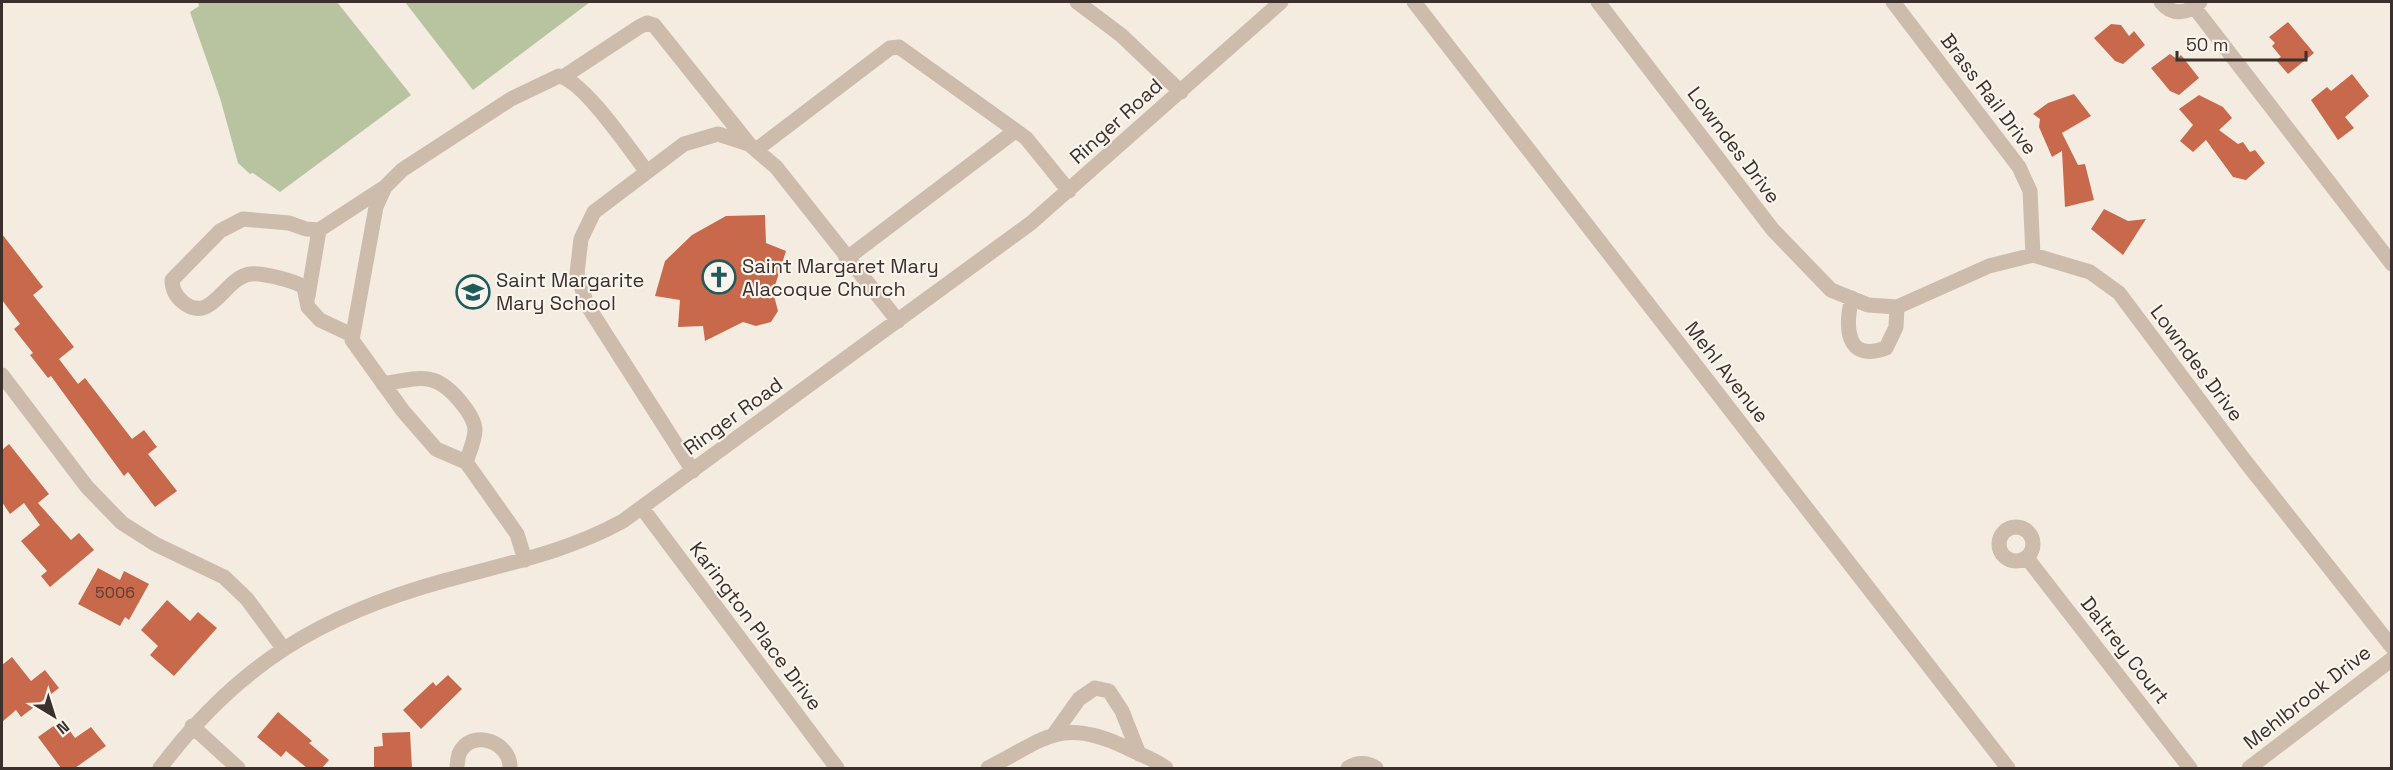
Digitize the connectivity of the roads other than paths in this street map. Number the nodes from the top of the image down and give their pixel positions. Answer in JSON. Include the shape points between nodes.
{"nodes":[{"id":1,"x":1077,"y":2,"type":"edge"},
{"id":2,"x":1281,"y":2,"type":"edge"},
{"id":3,"x":1414,"y":2,"type":"edge"},
{"id":4,"x":1598,"y":2,"type":"edge"},
{"id":5,"x":1893,"y":2,"type":"edge"},
{"id":6,"x":2162,"y":2,"type":"edge"},
{"id":7,"x":2197,"y":4,"type":"edge"},
{"id":8,"x":563,"y":77,"type":"junction"},
{"id":9,"x":1180,"y":92,"type":"junction"},
{"id":10,"x":1015,"y":131,"type":"junction"},
{"id":11,"x":753,"y":147,"type":"junction"},
{"id":12,"x":647,"y":172,"type":"junction"},
{"id":13,"x":385,"y":187,"type":"junction"},
{"id":14,"x":1069,"y":191,"type":"junction"},
{"id":15,"x":319,"y":230,"type":"junction"},
{"id":16,"x":2033,"y":255,"type":"junction"},
{"id":17,"x":846,"y":259,"type":"junction"},
{"id":18,"x":2391,"y":264,"type":"edge"},
{"id":19,"x":308,"y":296,"type":"junction"},
{"id":20,"x":1852,"y":298,"type":"junction"},
{"id":21,"x":1897,"y":307,"type":"junction"},
{"id":22,"x":898,"y":321,"type":"junction"},
{"id":23,"x":352,"y":335,"type":"junction"},
{"id":24,"x":2,"y":375,"type":"edge"},
{"id":25,"x":384,"y":384,"type":"junction"},
{"id":26,"x":466,"y":462,"type":"junction"},
{"id":27,"x":693,"y":471,"type":"junction"},
{"id":28,"x":642,"y":508,"type":"junction"},
{"id":29,"x":2027,"y":558,"type":"dead end"},
{"id":30,"x":525,"y":560,"type":"junction"},
{"id":31,"x":2391,"y":647,"type":"edge"},
{"id":32,"x":283,"y":648,"type":"junction"},
{"id":33,"x":2391,"y":659,"type":"edge"},
{"id":34,"x":192,"y":726,"type":"junction"},
{"id":35,"x":1054,"y":734,"type":"junction"},
{"id":36,"x":1139,"y":754,"type":"junction"},
{"id":37,"x":160,"y":768,"type":"edge"},
{"id":38,"x":238,"y":768,"type":"edge"},
{"id":39,"x":457,"y":768,"type":"edge"},
{"id":40,"x":510,"y":768,"type":"edge"},
{"id":41,"x":837,"y":768,"type":"edge"},
{"id":42,"x":988,"y":768,"type":"edge"},
{"id":43,"x":1166,"y":768,"type":"edge"},
{"id":44,"x":1348,"y":768,"type":"edge"},
{"id":45,"x":1376,"y":768,"type":"edge"},
{"id":46,"x":2008,"y":768,"type":"edge"},
{"id":47,"x":2190,"y":768,"type":"edge"},
{"id":48,"x":2249,"y":768,"type":"edge"}],
"edges":[{"from":1,"to":9,"type":"street","via":[[1121,35]]},
{"from":2,"to":9,"type":"street","name":"Ringer Road"},
{"from":3,"to":46,"type":"street","name":"Mehl Avenue"},
{"from":4,"to":20,"type":"street","name":"Lowndes Drive","via":[[1773,230],[1831,290]]},
{"from":5,"to":16,"type":"street","name":"Brass Rail Drive","via":[[2019,167],[2030,191]]},
{"from":6,"to":7,"type":"street","via":[[2179,12]]},
{"from":7,"to":18,"type":"street"},
{"from":8,"to":11,"type":"street","via":[[639,27],[654,25]]},
{"from":8,"to":12,"type":"street","via":[[576,83]]},
{"from":8,"to":13,"type":"street","via":[[511,99],[402,170]]},
{"from":9,"to":14,"type":"street","name":"Ringer Road"},
{"from":10,"to":11,"type":"street","via":[[899,47],[890,48]]},
{"from":10,"to":14,"type":"street","via":[[1026,138]]},
{"from":10,"to":17,"type":"street"},
{"from":11,"to":12,"type":"street","via":[[718,134],[684,144]]},
{"from":11,"to":17,"type":"street","via":[[776,167]]},
{"from":12,"to":27,"type":"street","via":[[594,212],[581,239],[577,273],[587,305]]},
{"from":13,"to":15,"type":"street"},
{"from":13,"to":23,"type":"street","via":[[376,207]]},
{"from":14,"to":22,"type":"street","name":"Ringer Road"},
{"from":15,"to":19,"type":"street"},
{"from":15,"to":19,"type":"street","via":[[243,219],[220,231],[172,280],[172,289],[193,310],[207,307],[251,273],[297,283]]},
{"from":16,"to":21,"type":"street","name":"Lowndes Drive","via":[[1989,266]]},
{"from":16,"to":31,"type":"street","name":"Lowndes Drive","via":[[2090,272],[2119,293]]},
{"from":17,"to":22,"type":"street"},
{"from":19,"to":23,"type":"street","via":[[308,307],[320,320]]},
{"from":20,"to":21,"type":"street","name":"Lowndes Drive","via":[[1868,305]]},
{"from":20,"to":21,"type":"street","via":[[1847,336],[1858,347],[1873,353],[1886,348],[1896,327]]},
{"from":22,"to":27,"type":"street","name":"Ringer Road"},
{"from":23,"to":25,"type":"street"},
{"from":24,"to":32,"type":"street","via":[[87,487],[122,523],[224,578],[247,599]]},
{"from":25,"to":26,"type":"street","via":[[436,449]]},
{"from":25,"to":26,"type":"street","via":[[428,378],[442,382],[453,392],[468,411],[475,430]]},
{"from":26,"to":30,"type":"street","via":[[517,534]]},
{"from":27,"to":28,"type":"street","name":"Ringer Road"},
{"from":28,"to":30,"type":"street","name":"Ringer Road","via":[[578,544]]},
{"from":28,"to":41,"type":"street","name":"Karington Place Drive"},
{"from":29,"to":47,"type":"street","name":"Daltrey Court"},
{"from":30,"to":32,"type":"street","name":"Ringer Road","via":[[384,599]]},
{"from":32,"to":34,"type":"street","name":"Ringer Road","via":[[234,686]]},
{"from":33,"to":48,"type":"street","name":"Mehlbrook Drive"},
{"from":34,"to":37,"type":"street","name":"Ringer Road"},
{"from":34,"to":38,"type":"street"},
{"from":35,"to":36,"type":"street","via":[[1077,731]]},
{"from":35,"to":36,"type":"street","via":[[1079,699],[1095,688],[1110,691],[1133,733]]},
{"from":35,"to":42,"type":"street"},
{"from":36,"to":43,"type":"street"},
{"from":39,"to":40,"type":"street","via":[[460,752],[466,746],[488,740],[504,748]]},
{"from":44,"to":45,"type":"street","via":[[1367,764]]}]}
